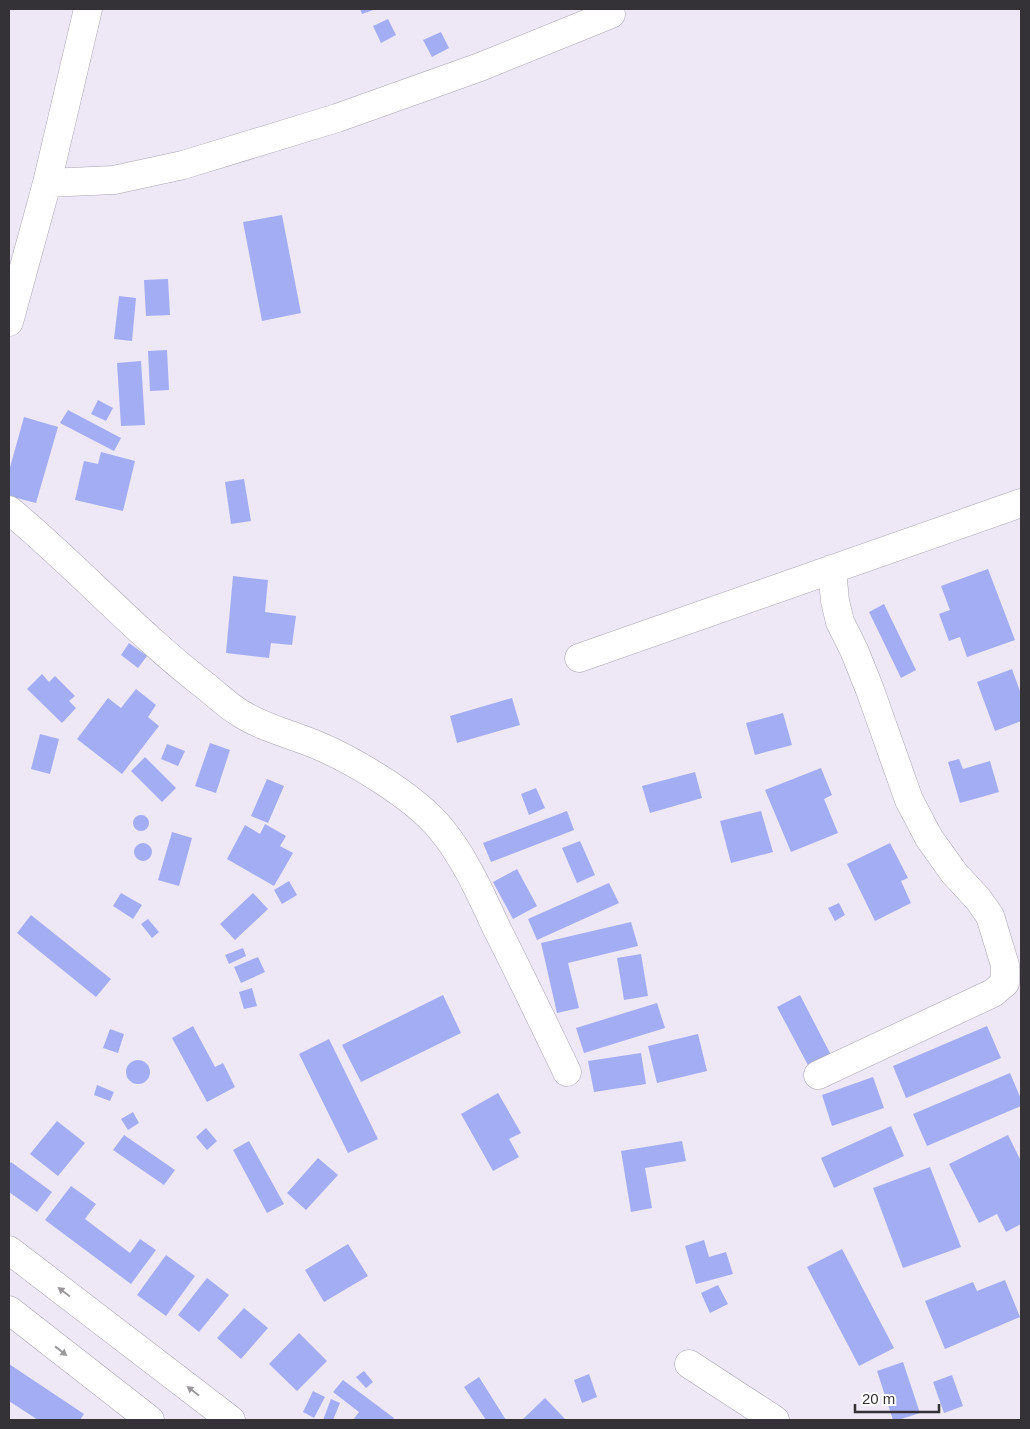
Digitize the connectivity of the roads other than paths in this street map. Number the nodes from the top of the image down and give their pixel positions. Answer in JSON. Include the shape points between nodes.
{"nodes":[{"id":1,"x":88,"y":9,"type":"edge"},
{"id":2,"x":613,"y":10,"type":"edge"},
{"id":3,"x":47,"y":183,"type":"junction"},
{"id":4,"x":9,"y":322,"type":"edge"},
{"id":5,"x":1021,"y":503,"type":"edge"},
{"id":6,"x":9,"y":510,"type":"edge"},
{"id":7,"x":832,"y":569,"type":"junction"},
{"id":8,"x":579,"y":658,"type":"dead end"},
{"id":9,"x":568,"y":1072,"type":"dead end"},
{"id":10,"x":818,"y":1075,"type":"dead end"},
{"id":11,"x":9,"y":1250,"type":"edge"},
{"id":12,"x":9,"y":1310,"type":"edge"},
{"id":13,"x":689,"y":1364,"type":"dead end"},
{"id":14,"x":150,"y":1420,"type":"edge"},
{"id":15,"x":231,"y":1420,"type":"edge"},
{"id":16,"x":775,"y":1420,"type":"edge"}],
"edges":[{"from":1,"to":3,"type":"street"},
{"from":2,"to":3,"type":"street","via":[[480,66],[337,118],[183,164],[114,180]]},
{"from":3,"to":4,"type":"street"},
{"from":5,"to":7,"type":"street"},
{"from":6,"to":9,"type":"street","via":[[177,665],[240,714],[352,762],[416,805],[439,827],[462,860],[486,905]]},
{"from":7,"to":8,"type":"street"},
{"from":7,"to":10,"type":"street","via":[[840,622],[870,690],[910,800],[929,838],[990,916],[1005,965],[1005,983],[993,993]]},
{"from":15,"to":11,"type":"street","one_way":true},
{"from":12,"to":14,"type":"street","one_way":true},
{"from":13,"to":16,"type":"street"}]}
